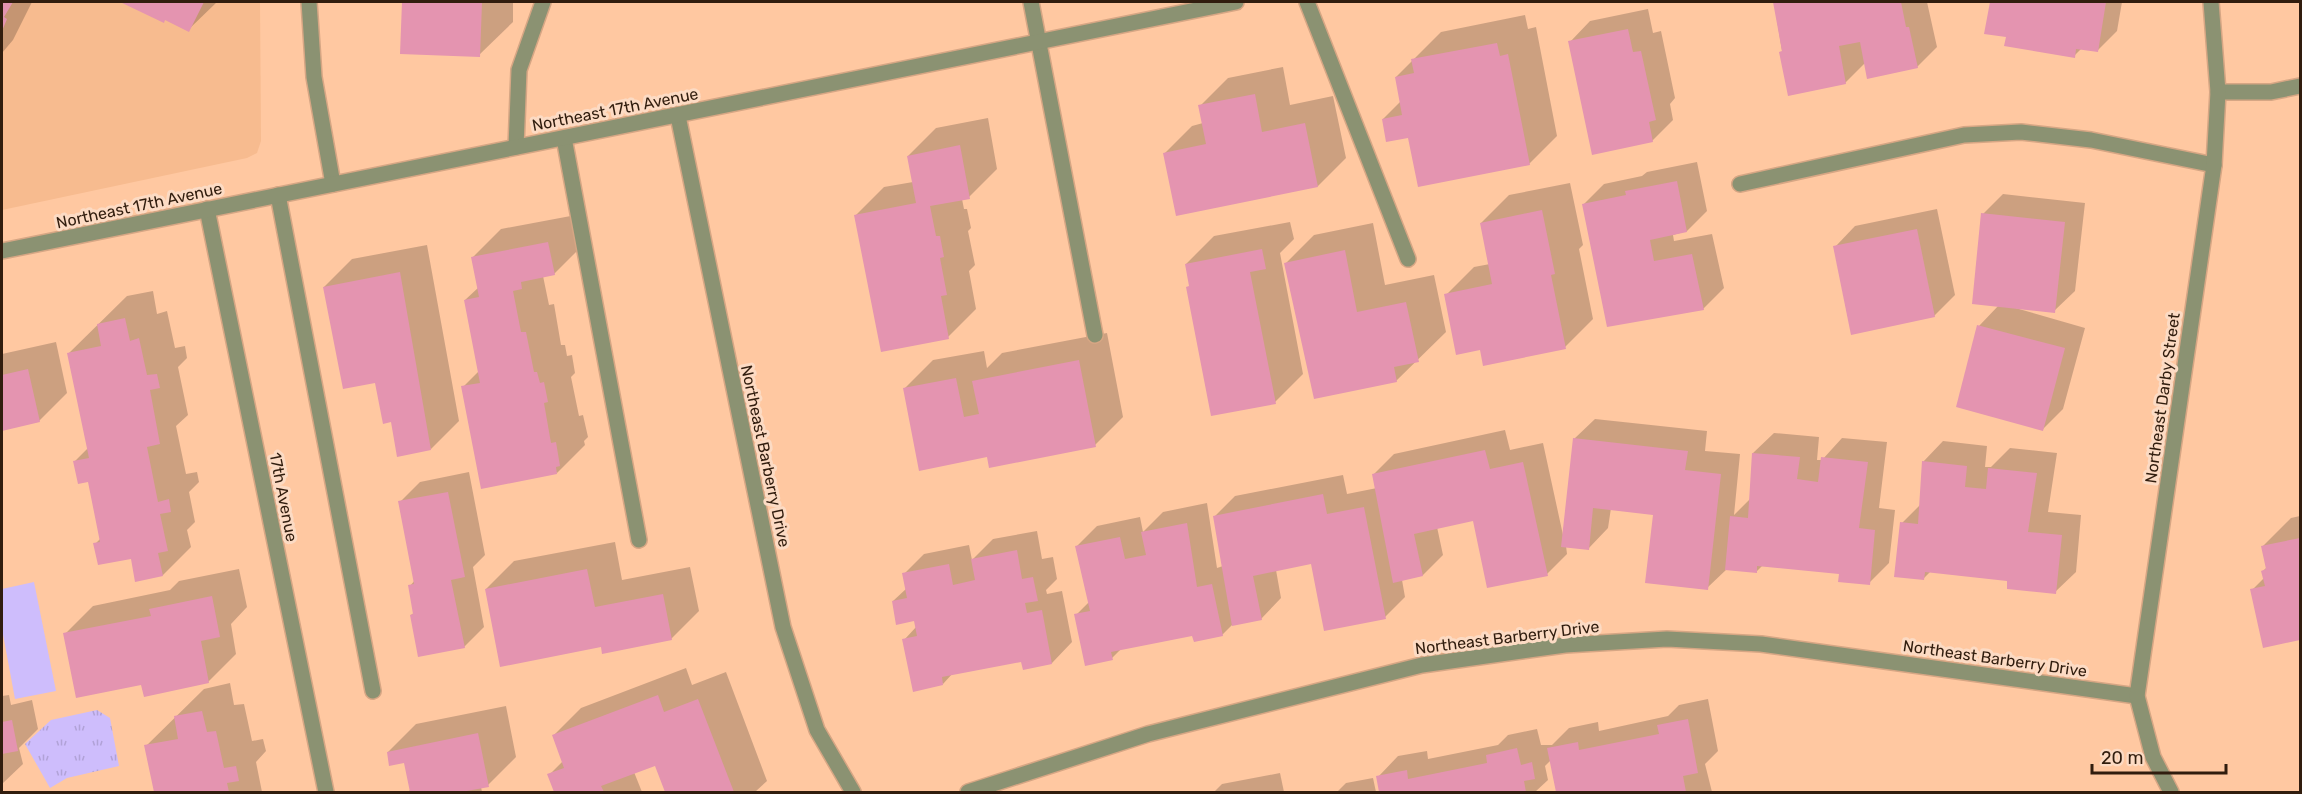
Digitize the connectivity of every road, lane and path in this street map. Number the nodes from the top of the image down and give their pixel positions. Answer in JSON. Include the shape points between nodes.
{"nodes":[{"id":1,"x":309,"y":2,"type":"edge"},
{"id":2,"x":543,"y":2,"type":"edge"},
{"id":3,"x":1031,"y":2,"type":"edge"},
{"id":4,"x":1236,"y":2,"type":"edge"},
{"id":5,"x":1307,"y":2,"type":"edge"},
{"id":6,"x":2211,"y":2,"type":"edge"},
{"id":7,"x":1038,"y":42,"type":"junction"},
{"id":8,"x":2301,"y":86,"type":"edge"},
{"id":9,"x":2217,"y":92,"type":"junction"},
{"id":10,"x":678,"y":116,"type":"junction"},
{"id":11,"x":564,"y":138,"type":"junction"},
{"id":12,"x":516,"y":147,"type":"junction"},
{"id":13,"x":2214,"y":165,"type":"junction"},
{"id":14,"x":333,"y":184,"type":"junction"},
{"id":15,"x":1740,"y":184,"type":"dead end"},
{"id":16,"x":278,"y":195,"type":"junction"},
{"id":17,"x":207,"y":209,"type":"junction"},
{"id":18,"x":2,"y":251,"type":"edge"},
{"id":19,"x":1408,"y":259,"type":"dead end"},
{"id":20,"x":1095,"y":335,"type":"dead end"},
{"id":21,"x":639,"y":540,"type":"dead end"},
{"id":22,"x":374,"y":691,"type":"dead end"},
{"id":23,"x":2137,"y":696,"type":"junction"},
{"id":24,"x":326,"y":792,"type":"edge"},
{"id":25,"x":853,"y":792,"type":"edge"},
{"id":26,"x":968,"y":792,"type":"edge"},
{"id":27,"x":2171,"y":792,"type":"edge"}],
"edges":[{"from":1,"to":14,"type":"street","via":[[314,77]]},
{"from":2,"to":12,"type":"street","via":[[519,70]]},
{"from":3,"to":7,"type":"street"},
{"from":4,"to":7,"type":"street","name":"Northeast 17th Avenue"},
{"from":5,"to":19,"type":"street"},
{"from":6,"to":9,"type":"street","name":"Northeast Darby Street"},
{"from":7,"to":10,"type":"street","name":"Northeast 17th Avenue"},
{"from":7,"to":20,"type":"street"},
{"from":8,"to":9,"type":"street","via":[[2271,92]]},
{"from":9,"to":13,"type":"street","name":"Northeast Darby Street"},
{"from":10,"to":11,"type":"street","name":"Northeast 17th Avenue"},
{"from":10,"to":25,"type":"street","name":"Northeast Barberry Drive","via":[[783,627],[816,730]]},
{"from":11,"to":12,"type":"street","name":"Northeast 17th Avenue"},
{"from":11,"to":21,"type":"street"},
{"from":12,"to":14,"type":"street","name":"Northeast 17th Avenue"},
{"from":13,"to":15,"type":"street","via":[[2091,140],[2021,132],[1965,135]]},
{"from":13,"to":23,"type":"street","name":"Northeast Darby Street"},
{"from":14,"to":16,"type":"street","name":"Northeast 17th Avenue"},
{"from":16,"to":17,"type":"street","name":"Northeast 17th Avenue"},
{"from":16,"to":22,"type":"street"},
{"from":17,"to":18,"type":"street","name":"Northeast 17th Avenue"},
{"from":17,"to":24,"type":"street","name":"17th Avenue"},
{"from":23,"to":26,"type":"street","name":"Northeast Barberry Drive","via":[[1761,644],[1667,639],[1566,645],[1422,665],[1148,734]]},
{"from":23,"to":27,"type":"street","name":"Northeast Darby Street","via":[[2153,757]]}]}
